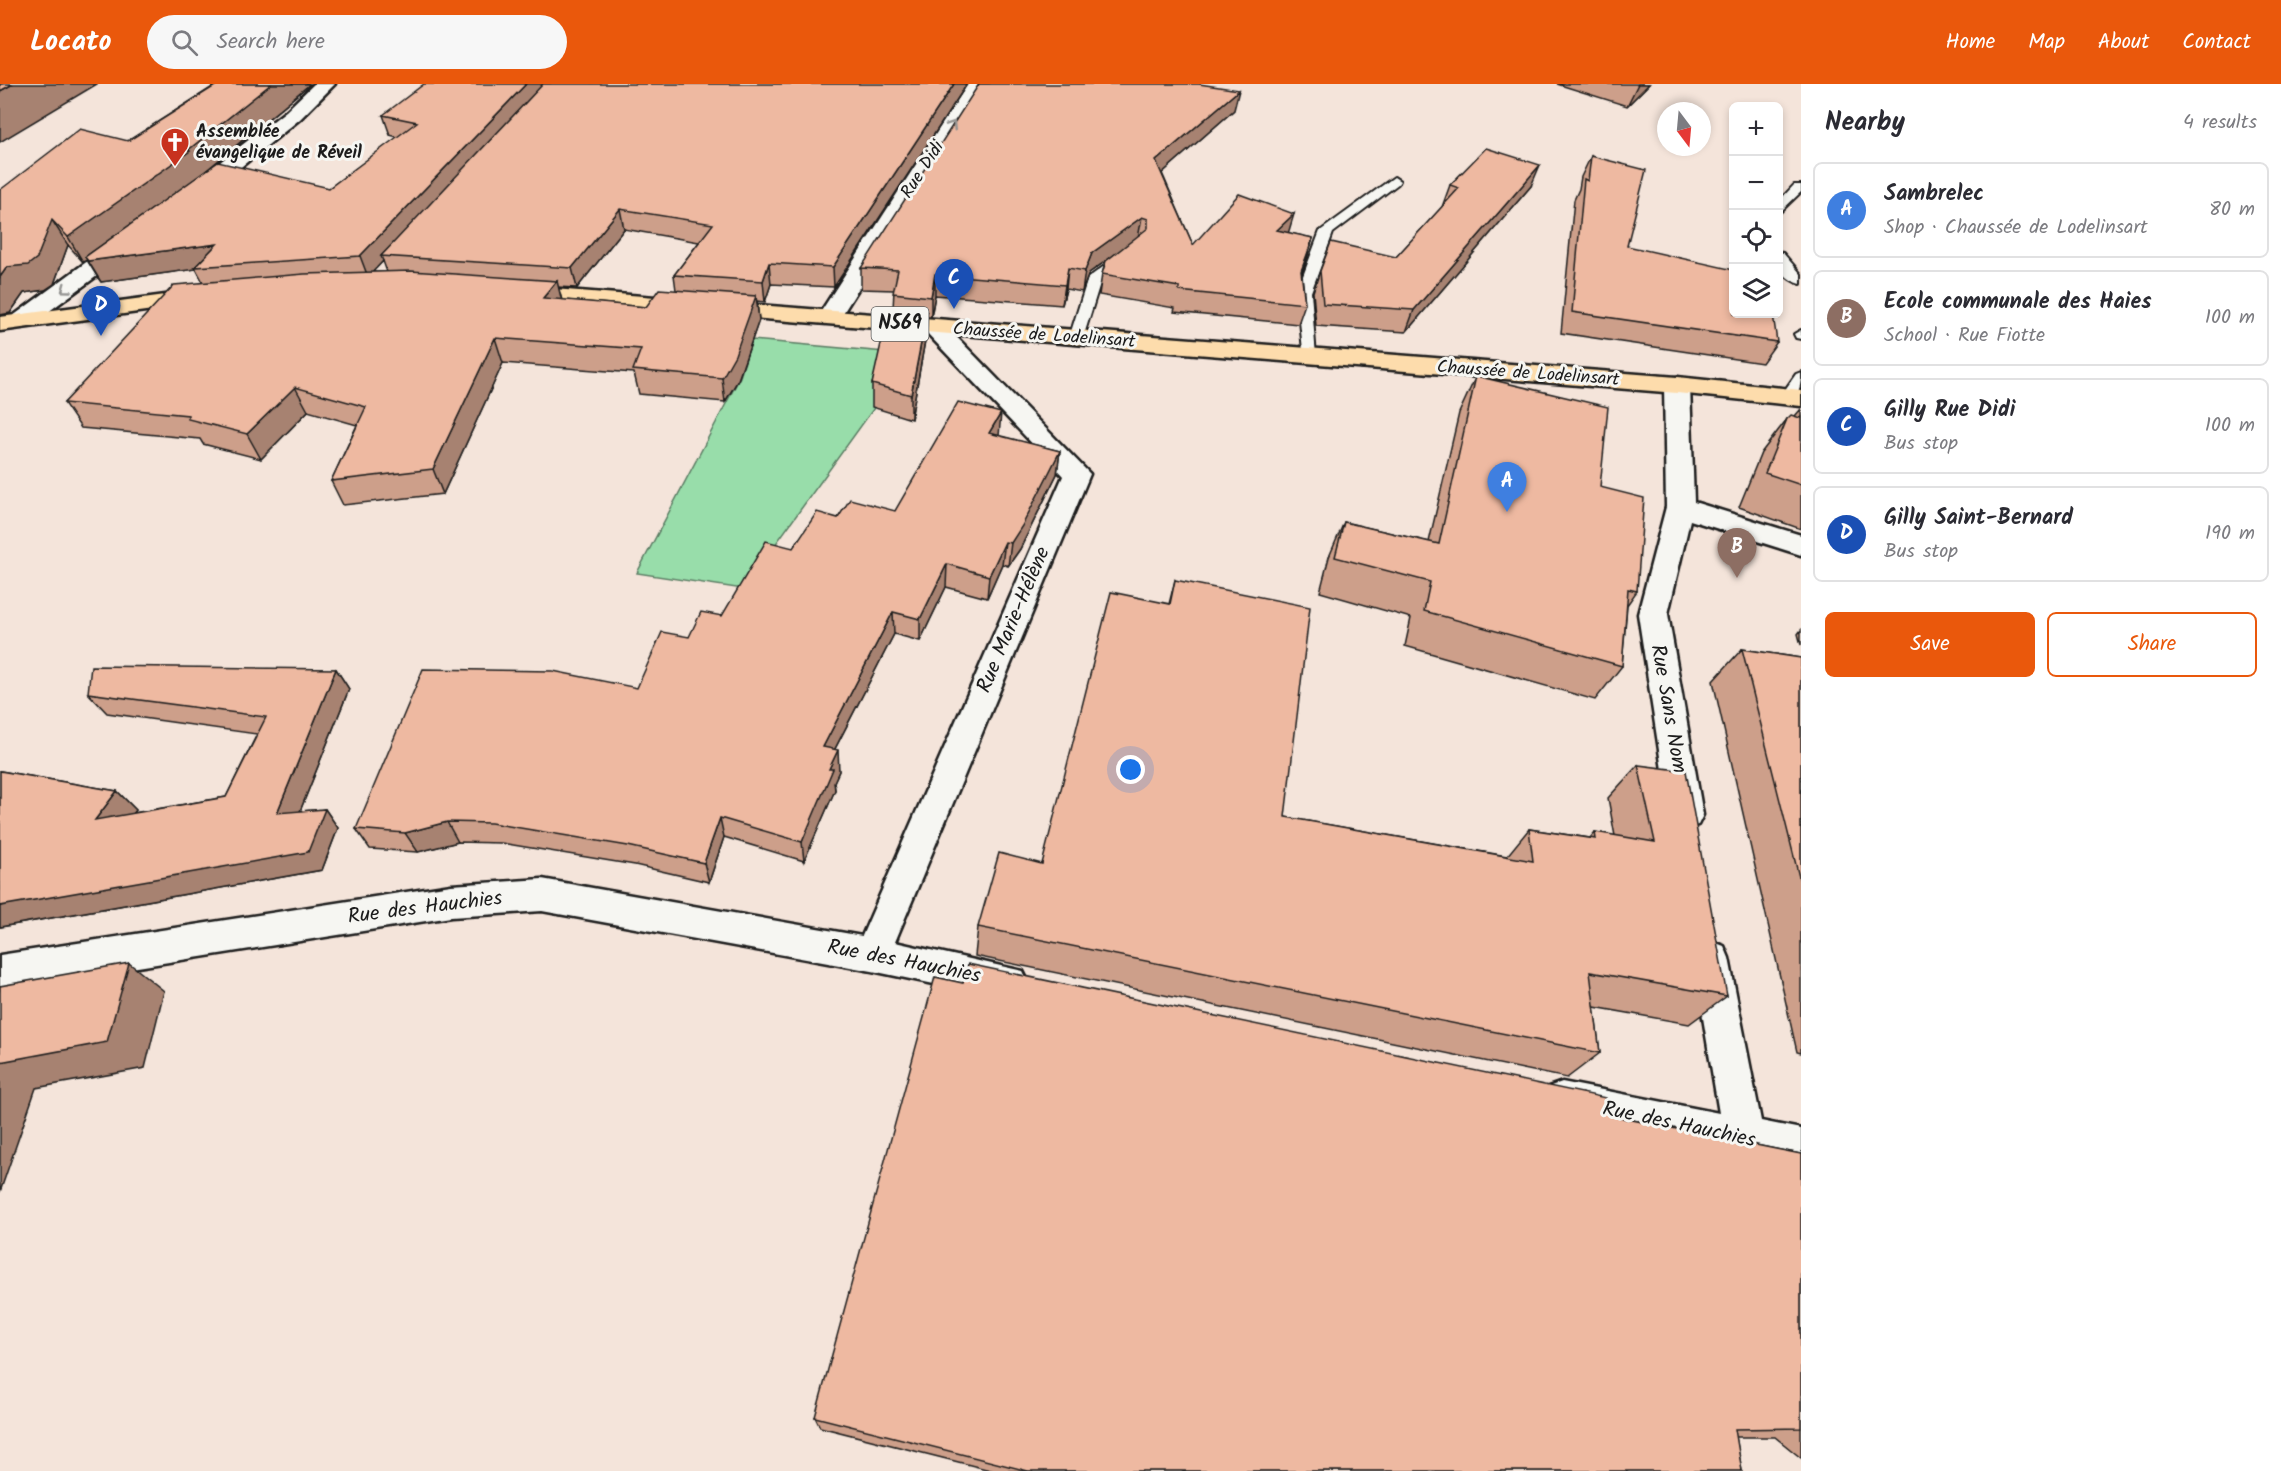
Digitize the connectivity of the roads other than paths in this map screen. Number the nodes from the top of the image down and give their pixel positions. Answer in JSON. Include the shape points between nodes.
{"nodes":[{"id":1,"x":325,"y":84,"type":"edge"},
{"id":2,"x":978,"y":84,"type":"edge"},
{"id":3,"x":1394,"y":181,"type":"dead end"},
{"id":4,"x":1798,"y":188,"type":"dead end"},
{"id":5,"x":183,"y":202,"type":"edge"},
{"id":6,"x":1783,"y":205,"type":"edge"},
{"id":7,"x":146,"y":230,"type":"edge"},
{"id":8,"x":1129,"y":251,"type":"edge"},
{"id":9,"x":1783,"y":262,"type":"edge"},
{"id":10,"x":1801,"y":280,"type":"edge"},
{"id":11,"x":490,"y":291,"type":"edge"},
{"id":12,"x":225,"y":294,"type":"edge"},
{"id":13,"x":830,"y":316,"type":"junction"},
{"id":14,"x":10,"y":323,"type":"edge"},
{"id":15,"x":934,"y":327,"type":"junction"},
{"id":16,"x":1076,"y":338,"type":"junction"},
{"id":17,"x":1309,"y":357,"type":"junction"},
{"id":18,"x":1677,"y":385,"type":"junction"},
{"id":19,"x":1797,"y":391,"type":"edge"},
{"id":20,"x":1680,"y":507,"type":"junction"},
{"id":21,"x":1801,"y":545,"type":"edge"},
{"id":22,"x":1692,"y":850,"type":"edge"},
{"id":23,"x":1707,"y":931,"type":"edge"},
{"id":24,"x":872,"y":954,"type":"junction"},
{"id":25,"x":0,"y":972,"type":"edge"},
{"id":26,"x":1046,"y":991,"type":"edge"},
{"id":27,"x":1534,"y":1095,"type":"edge"},
{"id":28,"x":1744,"y":1139,"type":"junction"},
{"id":29,"x":1801,"y":1149,"type":"edge"}],
"edges":[{"from":1,"to":5,"type":"street","via":[[293,116]]},
{"from":13,"to":2,"type":"street","name":"Rue Didi","one_way":true},
{"from":3,"to":17,"type":"lane","via":[[1327,231],[1304,292]]},
{"from":4,"to":6,"type":"lane"},
{"from":7,"to":14,"type":"street","one_way":true},
{"from":8,"to":16,"type":"lane","via":[[1095,278]]},
{"from":9,"to":10,"type":"lane"},
{"from":11,"to":13,"type":"main road","name":"Chaussée de Lodelinsart","number":"N569"},
{"from":12,"to":14,"type":"main road"},
{"from":13,"to":15,"type":"main road","name":"Chaussée de Lodelinsart","number":"N569"},
{"from":15,"to":16,"type":"main road","name":"Chaussée de Lodelinsart","number":"N569"},
{"from":15,"to":24,"type":"street","name":"Rue Marie-Hélène","via":[[1077,474]]},
{"from":16,"to":17,"type":"main road","name":"Chaussée de Lodelinsart","number":"N569"},
{"from":17,"to":18,"type":"main road","name":"Chaussée de Lodelinsart","number":"N569"},
{"from":18,"to":19,"type":"main road","name":"Chaussée de Lodelinsart","number":"N569"},
{"from":18,"to":20,"type":"street","name":"Rue Sans Nom"},
{"from":20,"to":21,"type":"street"},
{"from":20,"to":22,"type":"street","name":"Rue Sans Nom","via":[[1653,614]]},
{"from":23,"to":28,"type":"street"},
{"from":24,"to":25,"type":"street","name":"Rue des Hauchies","via":[[542,895],[451,901]]},
{"from":24,"to":26,"type":"street","name":"Rue des Hauchies"},
{"from":27,"to":28,"type":"street","name":"Rue des Hauchies"},
{"from":28,"to":29,"type":"street","name":"Rue des Hauchies"}]}
